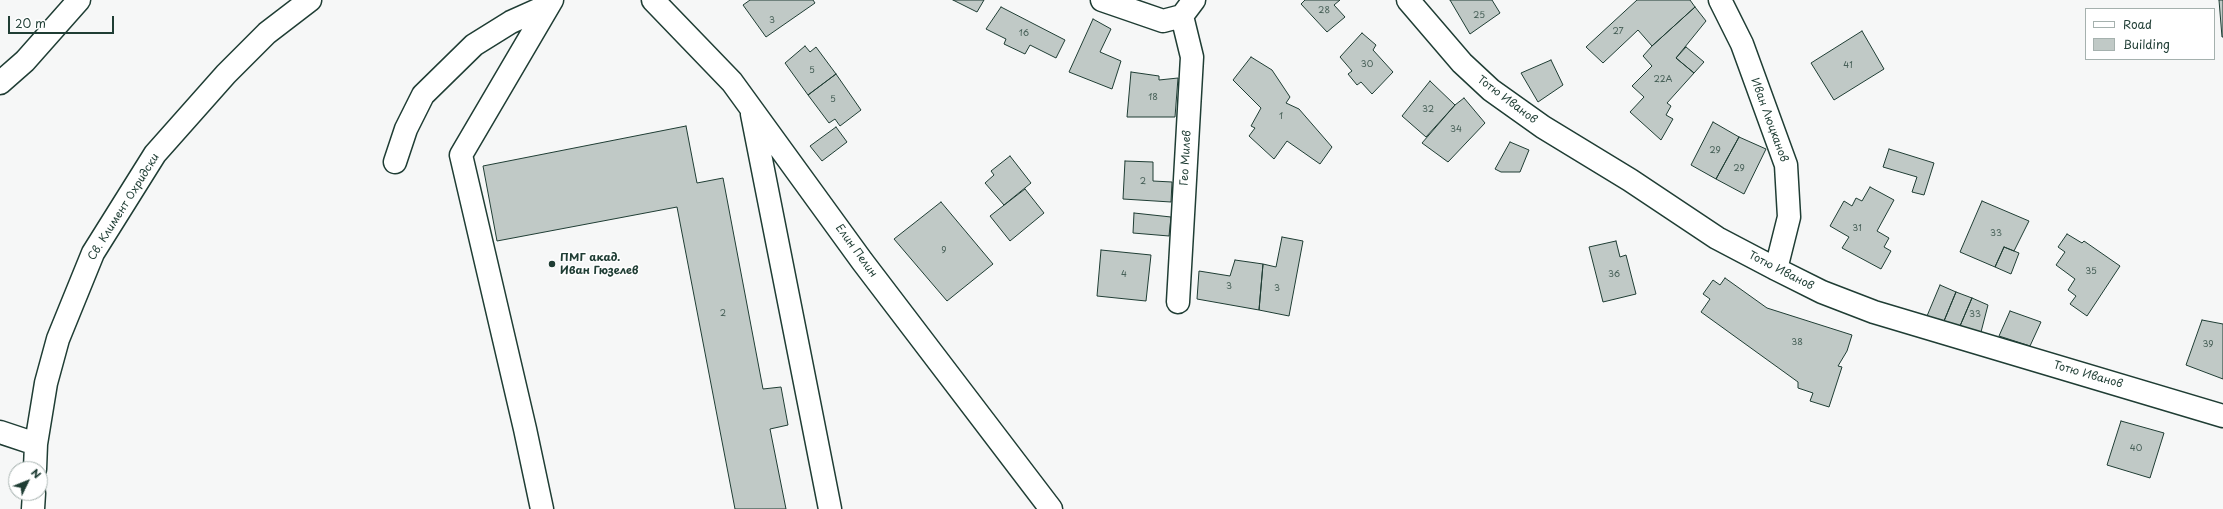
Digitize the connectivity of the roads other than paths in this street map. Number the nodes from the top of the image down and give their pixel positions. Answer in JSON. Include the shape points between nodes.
{"nodes":[{"id":1,"x":79,"y":0,"type":"edge"},
{"id":2,"x":310,"y":0,"type":"edge"},
{"id":3,"x":653,"y":0,"type":"edge"},
{"id":4,"x":1102,"y":0,"type":"edge"},
{"id":5,"x":1408,"y":0,"type":"edge"},
{"id":6,"x":1720,"y":0,"type":"edge"},
{"id":7,"x":550,"y":2,"type":"edge"},
{"id":8,"x":1188,"y":8,"type":"edge"},
{"id":9,"x":0,"y":83,"type":"edge"},
{"id":10,"x":751,"y":108,"type":"junction"},
{"id":11,"x":395,"y":162,"type":"dead end"},
{"id":12,"x":1776,"y":269,"type":"junction"},
{"id":13,"x":1178,"y":302,"type":"dead end"},
{"id":14,"x":2223,"y":416,"type":"edge"},
{"id":15,"x":0,"y":432,"type":"edge"},
{"id":16,"x":36,"y":444,"type":"junction"},
{"id":17,"x":35,"y":461,"type":"edge"},
{"id":18,"x":542,"y":509,"type":"edge"},
{"id":19,"x":830,"y":509,"type":"edge"},
{"id":20,"x":1051,"y":509,"type":"edge"}],
"edges":[{"from":1,"to":9,"type":"street","via":[[26,61]]},
{"from":2,"to":16,"type":"street","name":"Св. Климент Охридски","via":[[267,33],[226,74],[155,154],[93,253],[58,339],[46,384]]},
{"from":3,"to":10,"type":"street","name":"Елин Пелин","via":[[732,82]]},
{"from":4,"to":8,"type":"street","via":[[1163,21]]},
{"from":5,"to":12,"type":"street","name":"Тотю Иванов","via":[[1462,63],[1490,90],[1542,127],[1630,180],[1717,238]]},
{"from":6,"to":12,"type":"street","name":"Иван Люцканов","via":[[1742,44],[1786,165],[1789,217]]},
{"from":7,"to":11,"type":"street","via":[[474,45],[423,95],[406,129]]},
{"from":7,"to":18,"type":"street","via":[[461,155]]},
{"from":8,"to":13,"type":"street","name":"Гео Милев","via":[[1192,57]]},
{"from":10,"to":19,"type":"street"},
{"from":10,"to":20,"type":"street","name":"Елин Пелин","via":[[862,261]]},
{"from":12,"to":14,"type":"street","name":"Тотю Иванов","via":[[1822,292],[1874,312]]},
{"from":15,"to":16,"type":"street"},
{"from":16,"to":17,"type":"street","name":"Св. Климент Охридски"}]}
